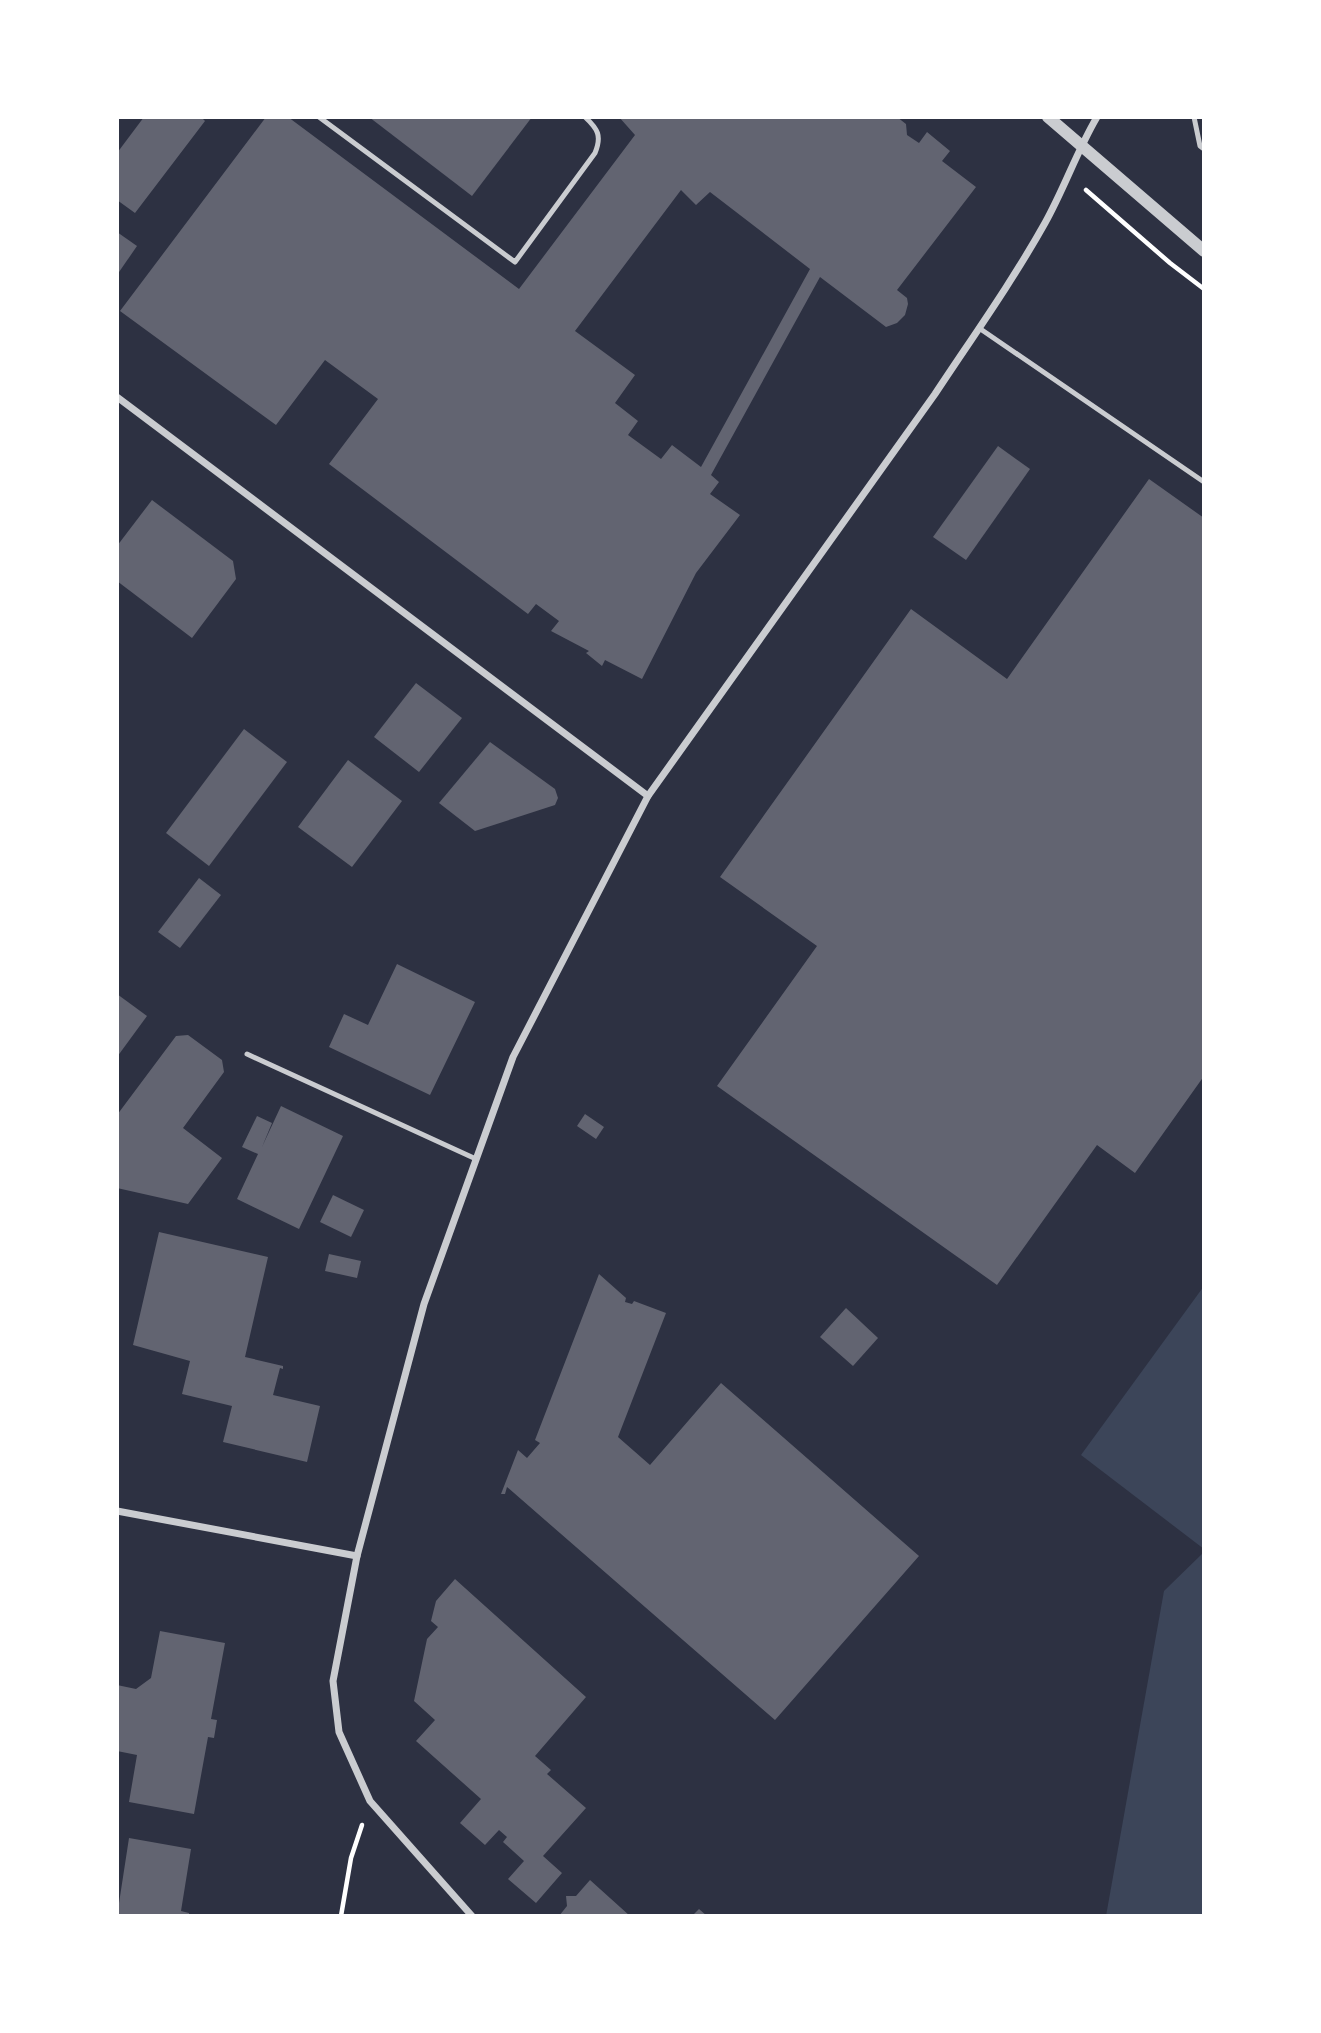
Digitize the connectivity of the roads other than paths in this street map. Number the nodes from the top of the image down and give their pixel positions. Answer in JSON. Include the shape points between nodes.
{"nodes":[{"id":1,"x":319,"y":117,"type":"edge"},
{"id":2,"x":585,"y":117,"type":"edge"},
{"id":3,"x":1048,"y":117,"type":"edge"},
{"id":4,"x":1097,"y":117,"type":"edge"},
{"id":5,"x":1194,"y":117,"type":"edge"},
{"id":6,"x":1081,"y":147,"type":"junction"},
{"id":7,"x":1204,"y":149,"type":"edge"},
{"id":8,"x":1204,"y":251,"type":"edge"},
{"id":9,"x":979,"y":328,"type":"junction"},
{"id":10,"x":117,"y":397,"type":"edge"},
{"id":11,"x":1204,"y":482,"type":"edge"},
{"id":12,"x":648,"y":796,"type":"junction"},
{"id":13,"x":247,"y":1054,"type":"dead end"},
{"id":14,"x":476,"y":1159,"type":"junction"},
{"id":15,"x":117,"y":1511,"type":"edge"},
{"id":16,"x":357,"y":1556,"type":"junction"},
{"id":17,"x":472,"y":1916,"type":"edge"}],
"edges":[{"from":1,"to":2,"type":"lane","via":[[515,262],[595,152],[597,127]]},
{"from":3,"to":6,"type":"street"},
{"from":4,"to":6,"type":"street"},
{"from":5,"to":7,"type":"lane"},
{"from":6,"to":8,"type":"street"},
{"from":6,"to":9,"type":"street","via":[[1044,225]]},
{"from":9,"to":11,"type":"lane"},
{"from":9,"to":12,"type":"street"},
{"from":10,"to":12,"type":"street"},
{"from":12,"to":14,"type":"street","via":[[513,1057]]},
{"from":13,"to":14,"type":"lane"},
{"from":14,"to":16,"type":"street","via":[[424,1304]]},
{"from":15,"to":16,"type":"street"},
{"from":16,"to":17,"type":"street","via":[[333,1681],[339,1732],[370,1801]]}]}
